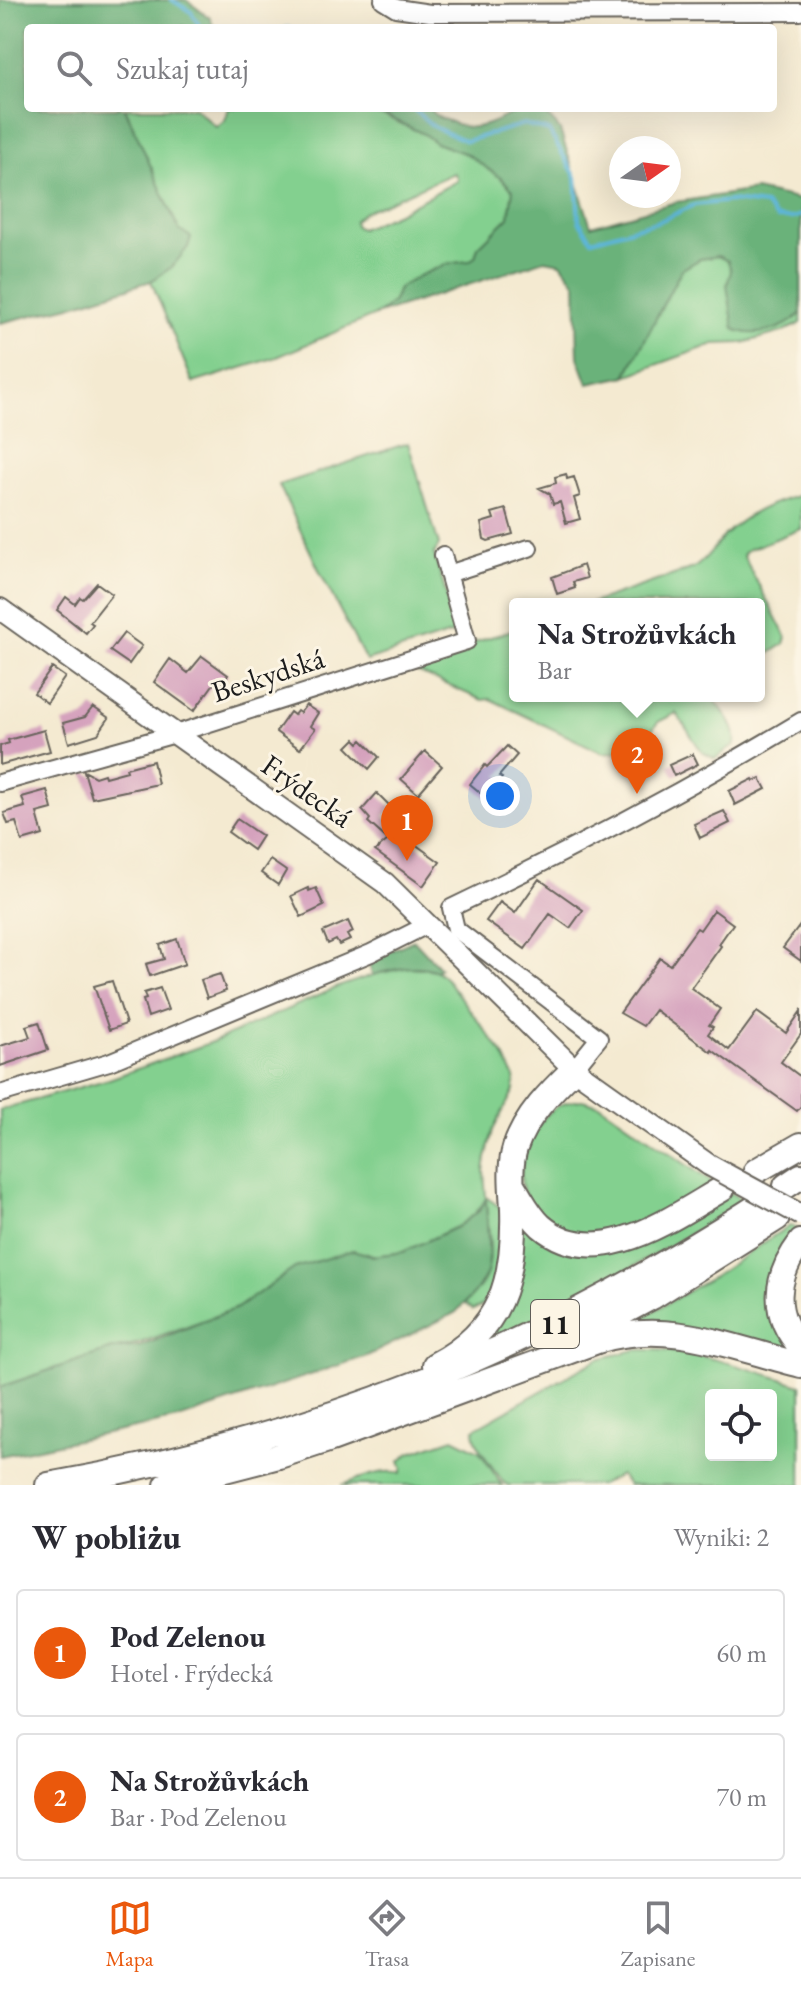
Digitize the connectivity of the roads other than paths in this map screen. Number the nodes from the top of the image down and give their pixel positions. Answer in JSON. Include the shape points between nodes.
{"nodes":[{"id":1,"x":383,"y":0,"type":"edge"},
{"id":2,"x":801,"y":12,"type":"edge"},
{"id":3,"x":529,"y":548,"type":"dead end"},
{"id":4,"x":443,"y":555,"type":"dead end"},
{"id":5,"x":448,"y":574,"type":"junction"},
{"id":6,"x":0,"y":609,"type":"edge"},
{"id":7,"x":801,"y":721,"type":"edge"},
{"id":8,"x":175,"y":734,"type":"junction"},
{"id":9,"x":0,"y":783,"type":"edge"},
{"id":10,"x":429,"y":924,"type":"junction"},
{"id":11,"x":574,"y":1069,"type":"junction"},
{"id":12,"x":0,"y":1094,"type":"edge"},
{"id":13,"x":801,"y":1145,"type":"edge"},
{"id":14,"x":756,"y":1171,"type":"dead end"},
{"id":15,"x":512,"y":1184,"type":"junction"},
{"id":16,"x":722,"y":1189,"type":"dead end"},
{"id":17,"x":778,"y":1213,"type":"edge"},
{"id":18,"x":801,"y":1242,"type":"edge"},
{"id":19,"x":801,"y":1347,"type":"edge"},
{"id":20,"x":801,"y":1365,"type":"edge"},
{"id":21,"x":466,"y":1388,"type":"junction"},
{"id":22,"x":340,"y":1413,"type":"junction"},
{"id":23,"x":48,"y":1485,"type":"edge"},
{"id":24,"x":167,"y":1485,"type":"edge"}],
"edges":[{"from":1,"to":2,"type":"street","via":[[396,8],[430,13]]},
{"from":3,"to":5,"type":"street"},
{"from":4,"to":5,"type":"street","name":"Beskydská"},
{"from":5,"to":8,"type":"street","name":"Beskydská","via":[[467,641]]},
{"from":6,"to":8,"type":"main road","name":"Frýdecká"},
{"from":7,"to":11,"type":"street","via":[[451,908],[456,929],[599,1038]]},
{"from":8,"to":9,"type":"street","name":"Beskydská"},
{"from":8,"to":10,"type":"main road","name":"Frýdecká","via":[[385,883]]},
{"from":10,"to":11,"type":"main road","name":"Frýdecká"},
{"from":10,"to":12,"type":"street","via":[[109,1062]]},
{"from":11,"to":15,"type":"highway","via":[[520,1134],[512,1158]]},
{"from":11,"to":17,"type":"main road","name":"Frýdecká","bridge":true},
{"from":13,"to":14,"type":"highway"},
{"from":15,"to":16,"type":"highway","via":[[542,1227],[557,1237],[592,1245],[640,1234]]},
{"from":15,"to":22,"type":"highway","via":[[513,1253],[492,1317],[450,1357]]},
{"from":17,"to":21,"type":"highway","number":"11","via":[[652,1297]]},
{"from":17,"to":22,"type":"highway","number":"11","via":[[694,1247],[558,1322],[444,1374]]},
{"from":18,"to":19,"type":"highway","via":[[783,1270],[780,1292],[785,1324]]},
{"from":20,"to":21,"type":"highway","via":[[711,1339],[644,1331],[612,1336]]},
{"from":21,"to":24,"type":"highway","number":"11","via":[[279,1456]]},
{"from":22,"to":23,"type":"highway","via":[[215,1450]]}]}
